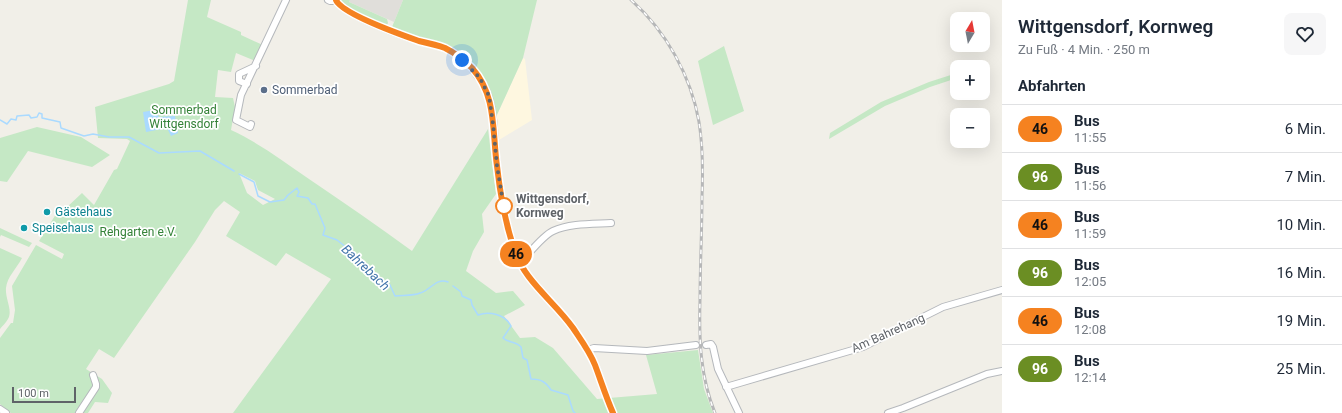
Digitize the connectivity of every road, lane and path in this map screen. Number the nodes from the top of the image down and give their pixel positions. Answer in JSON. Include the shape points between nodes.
{"nodes":[{"id":1,"x":286,"y":0,"type":"edge"},
{"id":2,"x":328,"y":0,"type":"edge"},
{"id":3,"x":336,"y":1,"type":"edge"},
{"id":4,"x":256,"y":66,"type":"junction"},
{"id":5,"x":247,"y":84,"type":"junction"},
{"id":6,"x":251,"y":124,"type":"dead end"},
{"id":7,"x":611,"y":222,"type":"dead end"},
{"id":8,"x":520,"y":263,"type":"junction"},
{"id":9,"x":1002,"y":290,"type":"edge"},
{"id":10,"x":706,"y":344,"type":"dead end"},
{"id":11,"x":696,"y":345,"type":"dead end"},
{"id":12,"x":587,"y":350,"type":"junction"},
{"id":13,"x":1002,"y":371,"type":"edge"},
{"id":14,"x":93,"y":375,"type":"dead end"},
{"id":15,"x":726,"y":387,"type":"junction"},
{"id":16,"x":0,"y":409,"type":"edge"},
{"id":17,"x":6,"y":413,"type":"edge"},
{"id":18,"x":79,"y":413,"type":"edge"},
{"id":19,"x":613,"y":413,"type":"edge"},
{"id":20,"x":739,"y":413,"type":"edge"},
{"id":21,"x":888,"y":413,"type":"edge"}],
"edges":[{"from":1,"to":4,"type":"street"},
{"from":2,"to":3,"type":"street"},
{"from":3,"to":8,"type":"street","via":[[343,8],[368,21],[449,50],[480,78],[489,96],[506,218]]},
{"from":4,"to":5,"type":"street"},
{"from":4,"to":5,"type":"street","via":[[239,74],[239,80]]},
{"from":5,"to":6,"type":"street","via":[[236,120],[250,127]]},
{"from":7,"to":8,"type":"street","via":[[571,226],[552,231]]},
{"from":8,"to":12,"type":"street","via":[[528,276],[573,328]]},
{"from":9,"to":15,"type":"street","name":"Am Bahrehang","via":[[943,307],[863,347]]},
{"from":10,"to":15,"type":"street","via":[[713,347],[718,370]]},
{"from":11,"to":12,"type":"street","via":[[647,350]]},
{"from":12,"to":19,"type":"street"},
{"from":13,"to":21,"type":"street","via":[[987,374]]},
{"from":14,"to":18,"type":"street","via":[[96,387]]},
{"from":15,"to":20,"type":"street"},
{"from":16,"to":17,"type":"street"}]}
